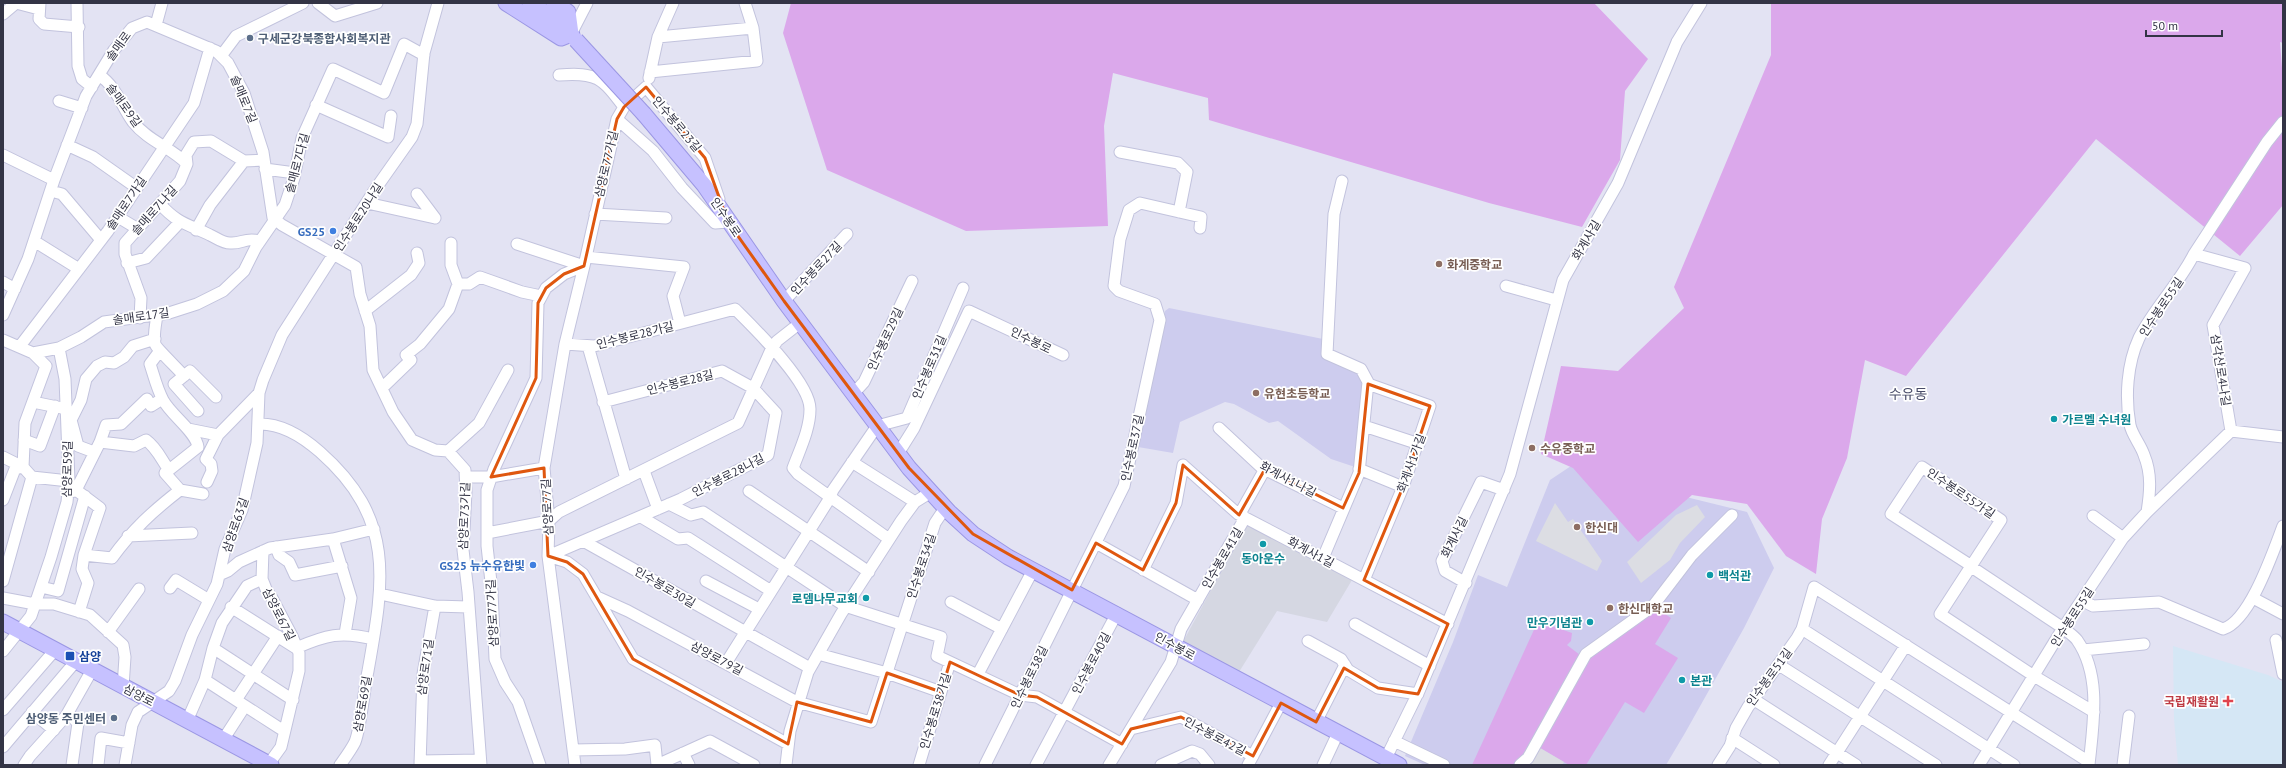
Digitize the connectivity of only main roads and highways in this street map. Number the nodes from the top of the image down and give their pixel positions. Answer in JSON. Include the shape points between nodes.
{"nodes":[{"id":1,"x":506,"y":3,"type":"edge"},
{"id":2,"x":530,"y":3,"type":"edge"},
{"id":3,"x":554,"y":3,"type":"edge"},
{"id":4,"x":574,"y":37,"type":"junction"},
{"id":5,"x":3,"y":622,"type":"edge"},
{"id":6,"x":1384,"y":762,"type":"edge"},
{"id":7,"x":269,"y":765,"type":"edge"},
{"id":8,"x":1399,"y":765,"type":"edge"}],
"edges":[{"from":1,"to":4,"type":"main road","via":[[561,38]]},
{"from":2,"to":4,"type":"main road","name":"인수봉로","via":[[560,22]]},
{"from":3,"to":4,"type":"main road","via":[[568,12]]},
{"from":4,"to":6,"type":"main road","name":"인수봉로","bridge":true,"via":[[704,185],[784,301],[909,468],[945,508],[973,534],[1033,570],[1338,733]]},
{"from":5,"to":7,"type":"main road","name":"삼양로"},
{"from":6,"to":8,"type":"main road","name":"인수봉로"}]}
